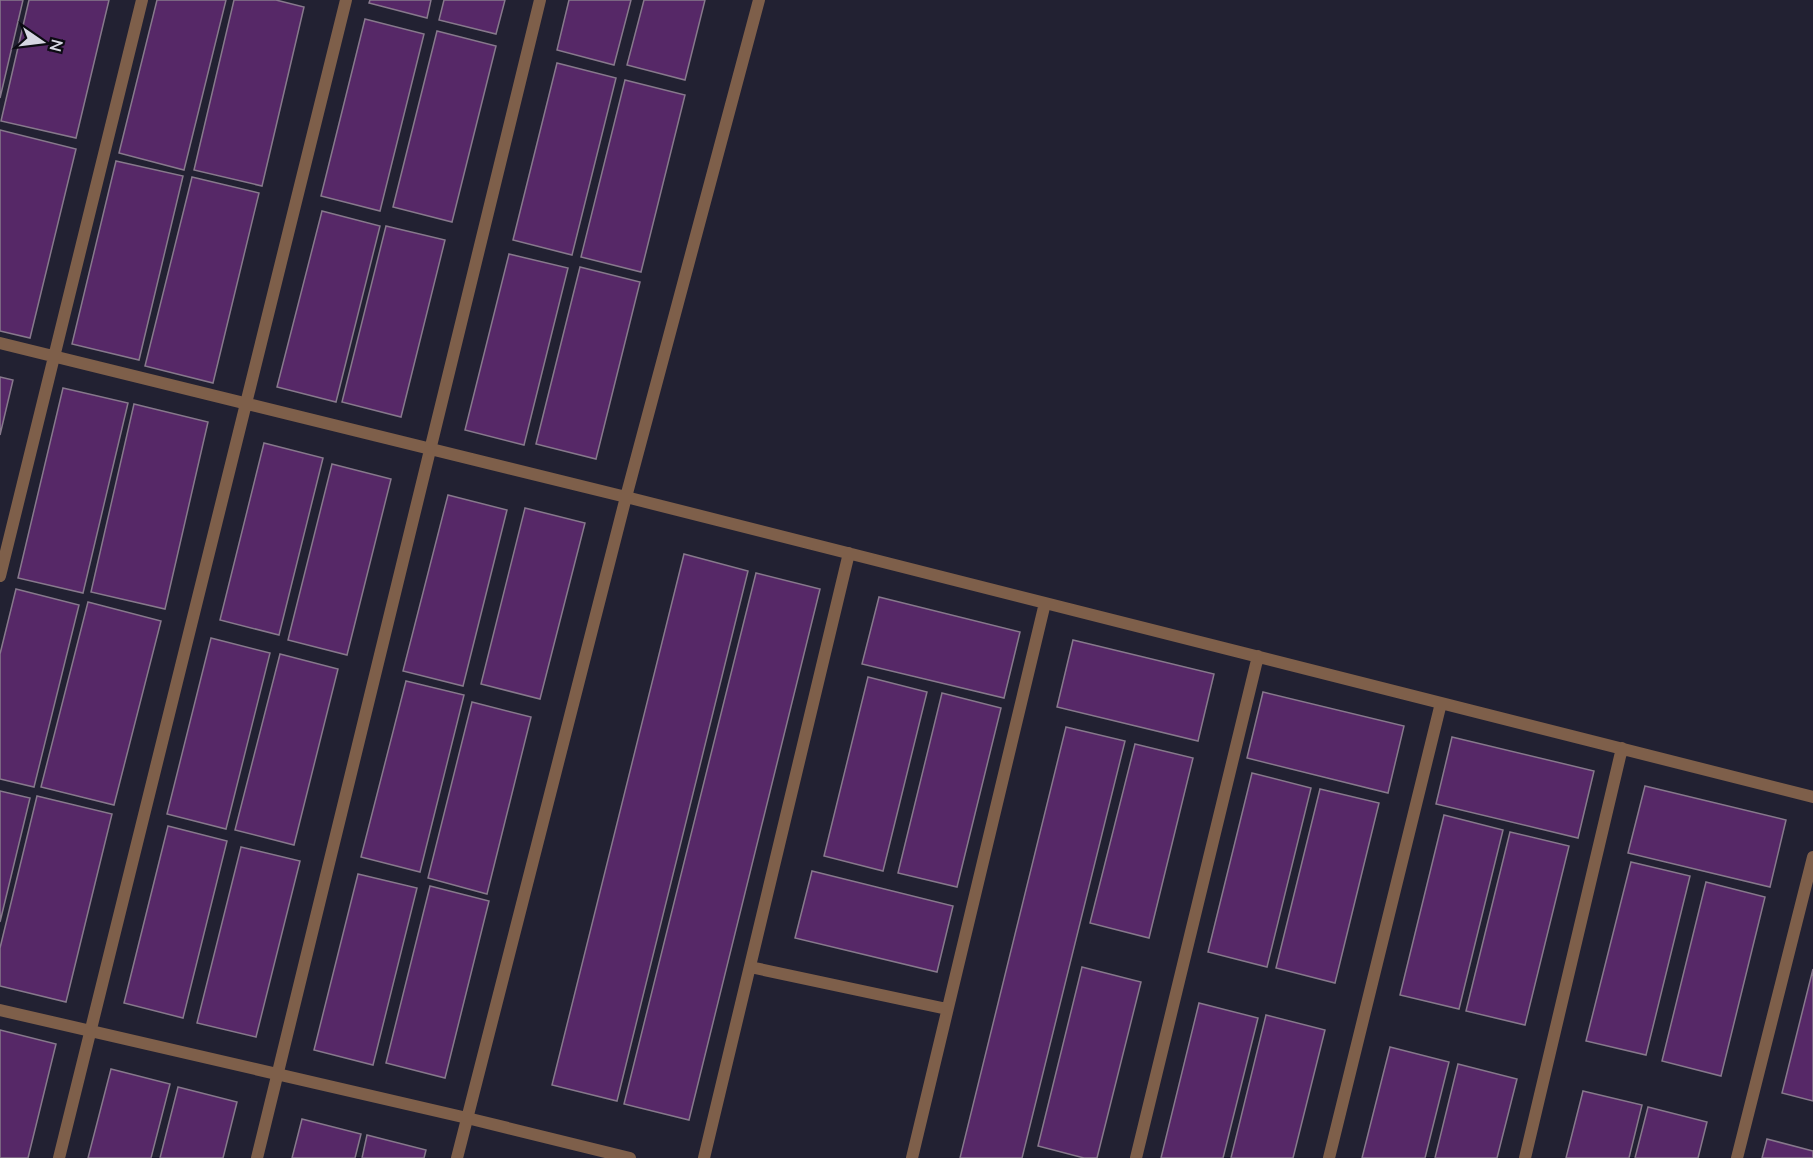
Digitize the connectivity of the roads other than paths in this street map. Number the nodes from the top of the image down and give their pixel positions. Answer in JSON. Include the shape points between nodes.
{"nodes":[{"id":1,"x":142,"y":0,"type":"edge"},
{"id":2,"x":346,"y":0,"type":"edge"},
{"id":3,"x":540,"y":0,"type":"edge"},
{"id":4,"x":759,"y":0,"type":"edge"},
{"id":5,"x":0,"y":343,"type":"edge"},
{"id":6,"x":54,"y":356,"type":"junction"},
{"id":7,"x":246,"y":403,"type":"junction"},
{"id":8,"x":431,"y":449,"type":"junction"},
{"id":9,"x":626,"y":496,"type":"junction"},
{"id":10,"x":849,"y":553,"type":"junction"},
{"id":11,"x":0,"y":576,"type":"edge"},
{"id":12,"x":1045,"y":603,"type":"junction"},
{"id":13,"x":1258,"y":656,"type":"junction"},
{"id":14,"x":1441,"y":703,"type":"junction"},
{"id":15,"x":1622,"y":748,"type":"junction"},
{"id":16,"x":1813,"y":797,"type":"edge"},
{"id":17,"x":1813,"y":857,"type":"edge"},
{"id":18,"x":750,"y":967,"type":"junction"},
{"id":19,"x":947,"y":1009,"type":"junction"},
{"id":20,"x":0,"y":1010,"type":"edge"},
{"id":21,"x":90,"y":1031,"type":"junction"},
{"id":22,"x":278,"y":1074,"type":"junction"},
{"id":23,"x":467,"y":1118,"type":"junction"},
{"id":24,"x":59,"y":1158,"type":"edge"},
{"id":25,"x":257,"y":1158,"type":"edge"},
{"id":26,"x":457,"y":1158,"type":"edge"},
{"id":27,"x":630,"y":1158,"type":"edge"},
{"id":28,"x":704,"y":1158,"type":"edge"},
{"id":29,"x":912,"y":1158,"type":"edge"},
{"id":30,"x":1136,"y":1158,"type":"edge"},
{"id":31,"x":1329,"y":1158,"type":"edge"},
{"id":32,"x":1524,"y":1158,"type":"edge"},
{"id":33,"x":1737,"y":1158,"type":"edge"}],
"edges":[{"from":1,"to":6,"type":"street"},
{"from":2,"to":7,"type":"street"},
{"from":3,"to":8,"type":"street"},
{"from":4,"to":9,"type":"street"},
{"from":5,"to":6,"type":"street"},
{"from":6,"to":7,"type":"street"},
{"from":6,"to":11,"type":"street"},
{"from":7,"to":8,"type":"street"},
{"from":7,"to":21,"type":"street"},
{"from":8,"to":9,"type":"street"},
{"from":8,"to":22,"type":"street"},
{"from":9,"to":10,"type":"street"},
{"from":9,"to":23,"type":"street"},
{"from":10,"to":12,"type":"street"},
{"from":10,"to":18,"type":"street"},
{"from":12,"to":13,"type":"street"},
{"from":12,"to":19,"type":"street"},
{"from":13,"to":14,"type":"street"},
{"from":13,"to":30,"type":"street"},
{"from":14,"to":15,"type":"street"},
{"from":14,"to":31,"type":"street"},
{"from":15,"to":16,"type":"street"},
{"from":15,"to":32,"type":"street"},
{"from":17,"to":33,"type":"street"},
{"from":18,"to":19,"type":"street"},
{"from":18,"to":28,"type":"street"},
{"from":19,"to":29,"type":"street"},
{"from":20,"to":21,"type":"street"},
{"from":21,"to":22,"type":"street"},
{"from":21,"to":24,"type":"street"},
{"from":22,"to":23,"type":"street"},
{"from":22,"to":25,"type":"street"},
{"from":23,"to":26,"type":"street"},
{"from":23,"to":27,"type":"street"}]}
